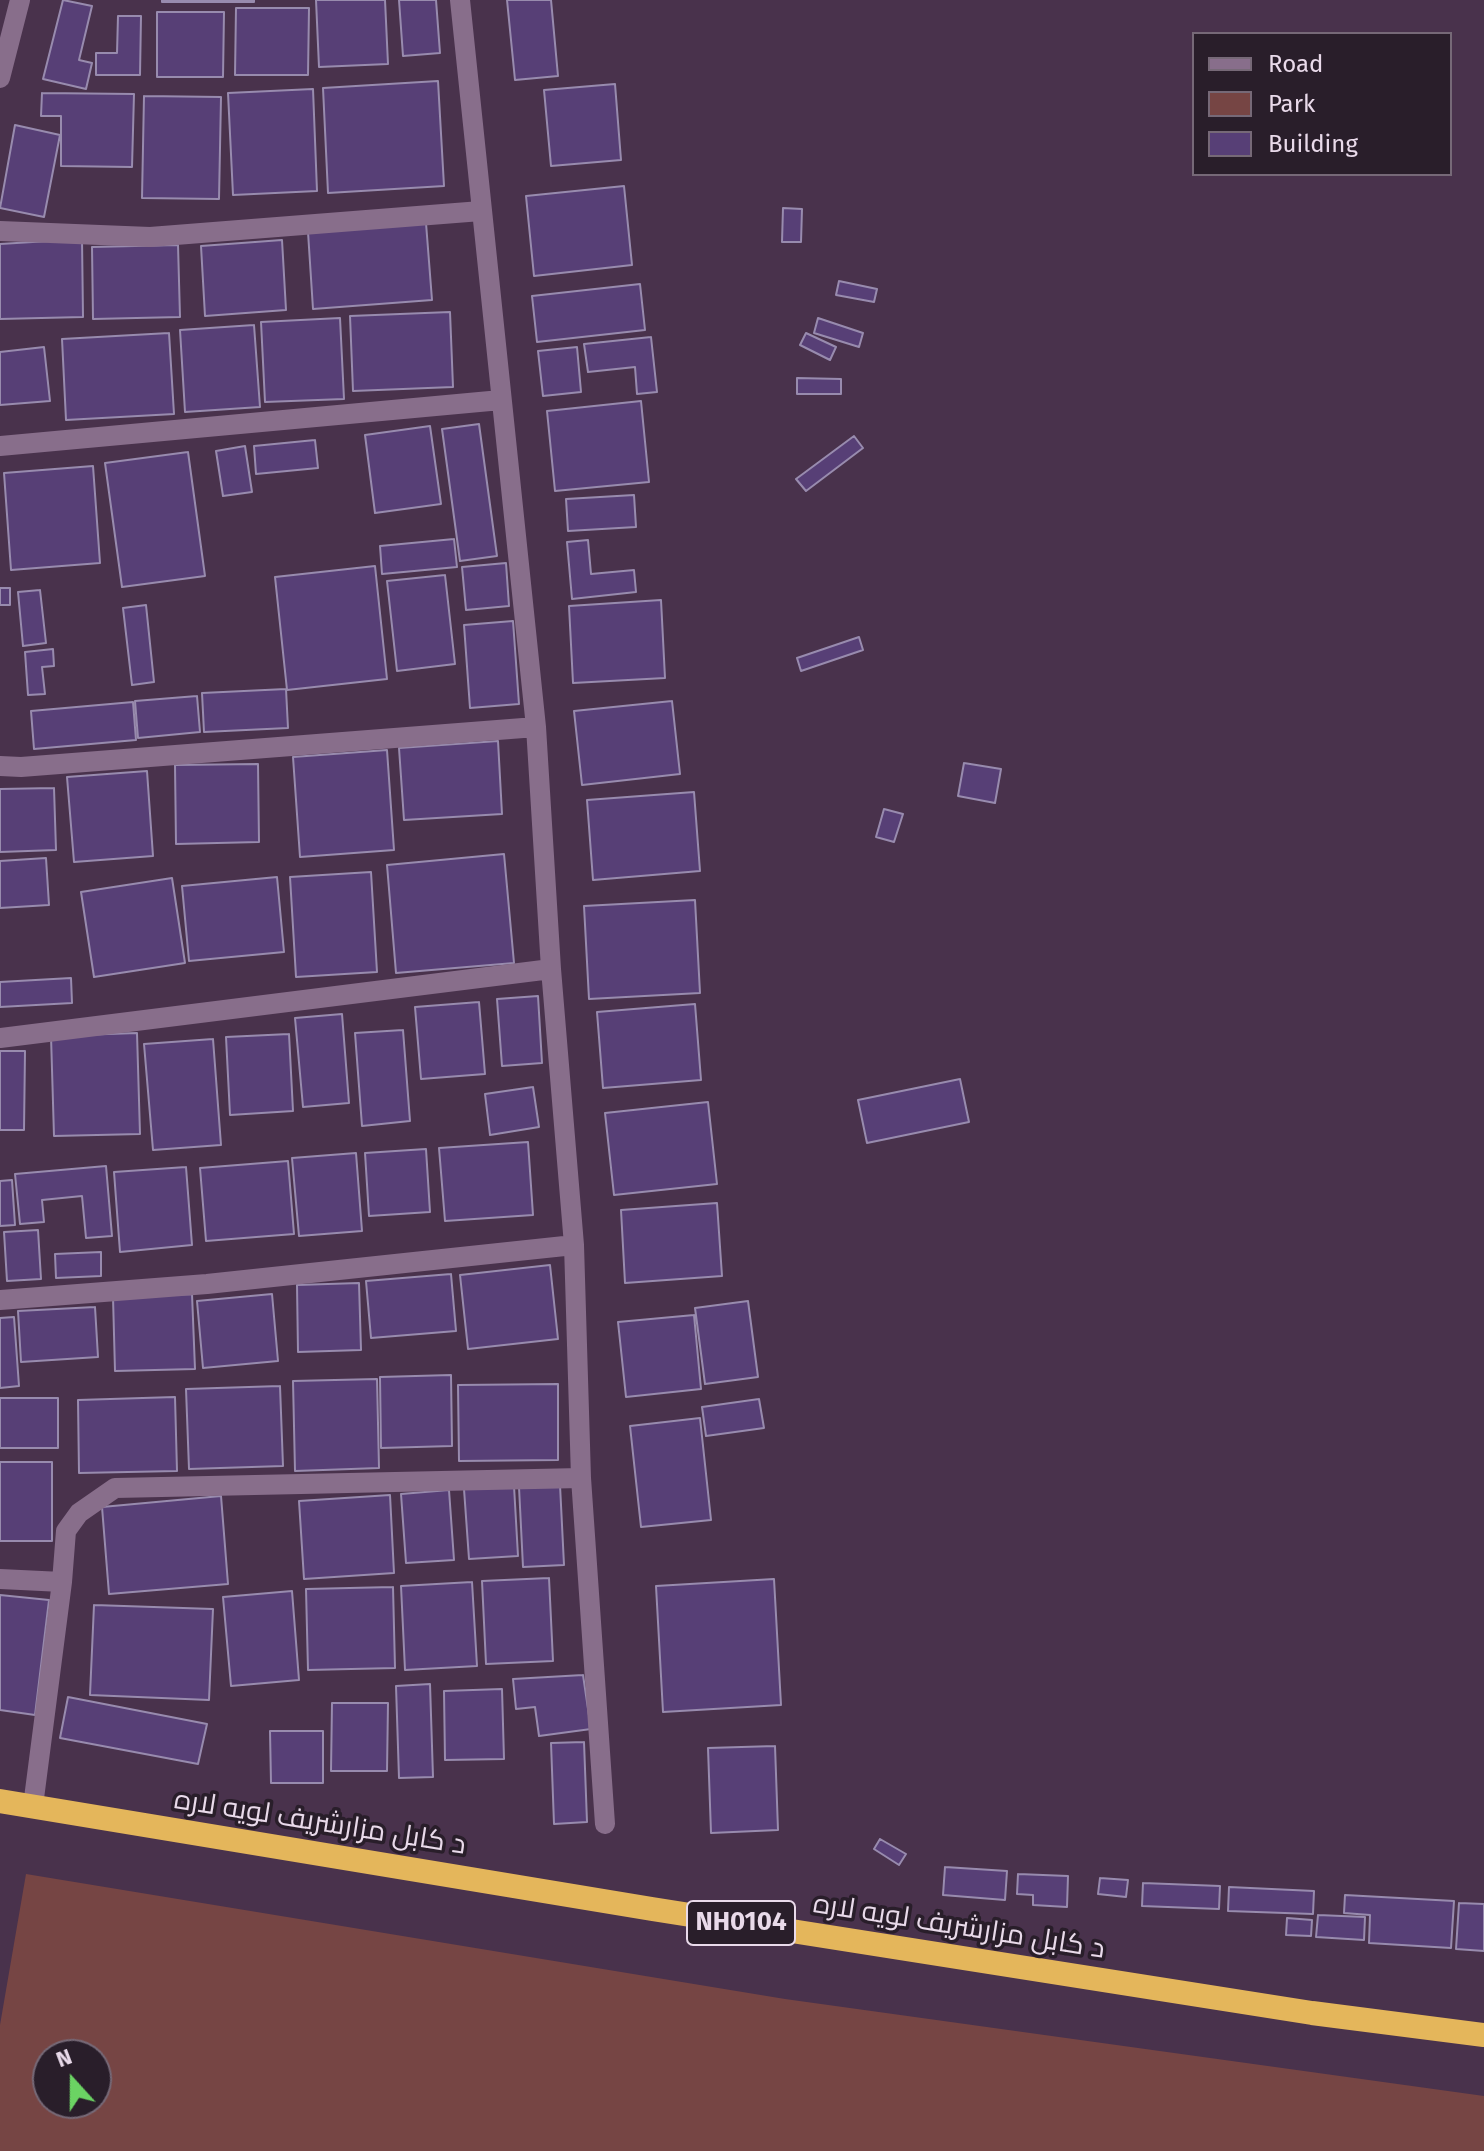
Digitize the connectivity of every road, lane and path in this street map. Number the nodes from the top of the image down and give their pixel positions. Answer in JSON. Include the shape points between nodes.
{"nodes":[{"id":1,"x":20,"y":0,"type":"edge"},
{"id":2,"x":460,"y":0,"type":"edge"},
{"id":3,"x":0,"y":78,"type":"edge"},
{"id":4,"x":481,"y":211,"type":"junction"},
{"id":5,"x":0,"y":231,"type":"edge"},
{"id":6,"x":501,"y":400,"type":"junction"},
{"id":7,"x":0,"y":446,"type":"edge"},
{"id":8,"x":536,"y":727,"type":"junction"},
{"id":9,"x":0,"y":766,"type":"edge"},
{"id":10,"x":551,"y":969,"type":"junction"},
{"id":11,"x":0,"y":1038,"type":"edge"},
{"id":12,"x":574,"y":1245,"type":"junction"},
{"id":13,"x":0,"y":1300,"type":"edge"},
{"id":14,"x":581,"y":1478,"type":"junction"},
{"id":15,"x":0,"y":1579,"type":"edge"},
{"id":16,"x":62,"y":1582,"type":"junction"},
{"id":17,"x":0,"y":1801,"type":"edge"},
{"id":18,"x":33,"y":1806,"type":"junction"},
{"id":19,"x":605,"y":1824,"type":"dead end"},
{"id":20,"x":1484,"y":2035,"type":"edge"}],
"edges":[{"from":1,"to":3,"type":"street"},
{"from":2,"to":4,"type":"street"},
{"from":4,"to":5,"type":"street","via":[[150,237]]},
{"from":4,"to":6,"type":"street"},
{"from":6,"to":7,"type":"street"},
{"from":6,"to":8,"type":"street"},
{"from":8,"to":9,"type":"street"},
{"from":8,"to":10,"type":"street"},
{"from":10,"to":11,"type":"street"},
{"from":10,"to":12,"type":"street"},
{"from":12,"to":13,"type":"street"},
{"from":12,"to":14,"type":"street"},
{"from":14,"to":16,"type":"street","via":[[115,1488],[79,1513],[66,1531]]},
{"from":14,"to":19,"type":"street"},
{"from":15,"to":16,"type":"street"},
{"from":16,"to":18,"type":"street"},
{"from":17,"to":18,"type":"highway","name":"د کابل مزارشریف لویه لاره","number":"NH0104"},
{"from":18,"to":20,"type":"highway","name":"د کابل مزارشریف لویه لاره","number":"NH0104","via":[[1266,2006]]}]}
